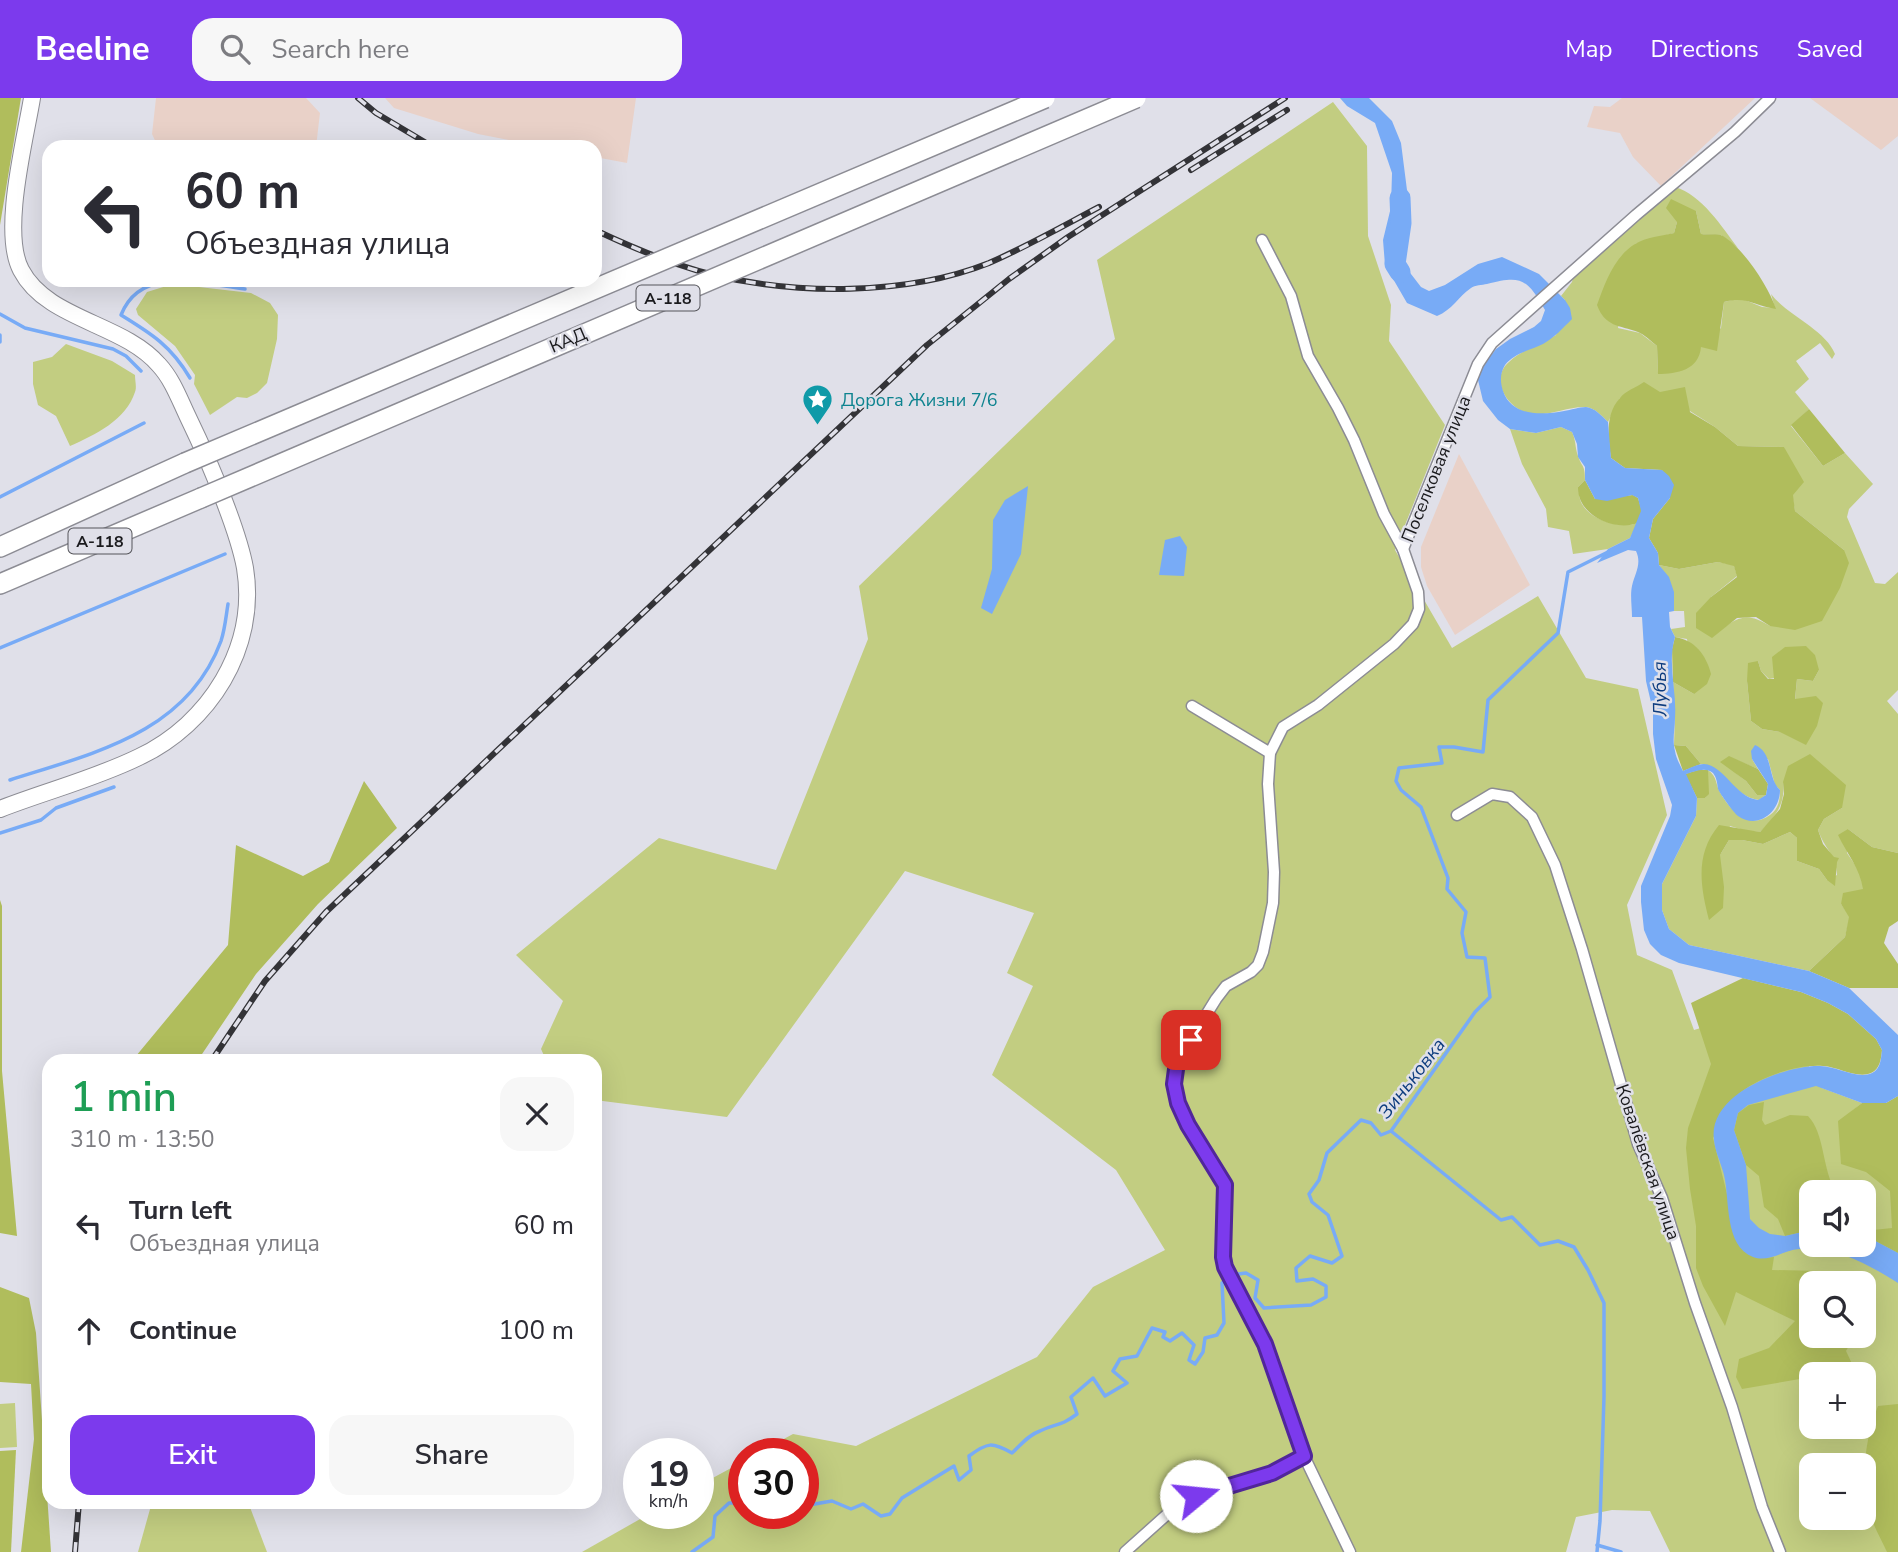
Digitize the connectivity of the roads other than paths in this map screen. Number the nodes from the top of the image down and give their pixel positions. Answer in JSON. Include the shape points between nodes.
{"nodes":[{"id":1,"x":32,"y":98,"type":"edge"},
{"id":2,"x":1045,"y":98,"type":"edge"},
{"id":3,"x":1136,"y":98,"type":"edge"},
{"id":4,"x":1770,"y":98,"type":"edge"},
{"id":5,"x":1262,"y":240,"type":"dead end"},
{"id":6,"x":602,"y":286,"type":"edge"},
{"id":7,"x":600,"y":287,"type":"edge"},
{"id":8,"x":0,"y":547,"type":"edge"},
{"id":9,"x":1404,"y":549,"type":"junction"},
{"id":10,"x":0,"y":584,"type":"edge"},
{"id":11,"x":1192,"y":706,"type":"dead end"},
{"id":12,"x":1270,"y":753,"type":"junction"},
{"id":13,"x":0,"y":809,"type":"edge"},
{"id":14,"x":1457,"y":815,"type":"dead end"},
{"id":15,"x":1304,"y":1456,"type":"junction"},
{"id":16,"x":1125,"y":1552,"type":"edge"},
{"id":17,"x":1350,"y":1552,"type":"edge"},
{"id":18,"x":1780,"y":1552,"type":"edge"}],
"edges":[{"from":1,"to":13,"type":"street","via":[[13,226],[22,271],[52,302],[143,350],[170,380],[210,463],[234,527],[245,570],[246,606],[243,632],[226,677],[186,727],[138,757]]},
{"from":2,"to":6,"type":"highway","name":"КАД","number":"А-118","bridge":true},
{"from":3,"to":10,"type":"highway","name":"КАД","number":"А-118","bridge":true},
{"from":4,"to":9,"type":"street","name":"Поселковая улица","via":[[1492,343],[1478,364]]},
{"from":5,"to":9,"type":"street","via":[[1291,296],[1308,356],[1338,408]]},
{"from":7,"to":8,"type":"highway","name":"КАД","number":"А-118","bridge":true},
{"from":9,"to":12,"type":"street","name":"Поселковая улица","via":[[1418,592],[1413,624],[1318,705],[1283,727]]},
{"from":11,"to":12,"type":"street"},
{"from":12,"to":15,"type":"street","via":[[1273,903],[1263,952],[1258,965],[1226,986],[1216,999],[1177,1062],[1174,1084],[1188,1125],[1225,1185],[1225,1267],[1265,1344]]},
{"from":14,"to":18,"type":"street","name":"Ковалёвская улица","via":[[1492,794],[1510,797],[1532,817],[1555,865],[1638,1144],[1662,1198]]},
{"from":15,"to":16,"type":"street","via":[[1272,1473],[1188,1501],[1154,1524]]},
{"from":15,"to":17,"type":"street"}]}
